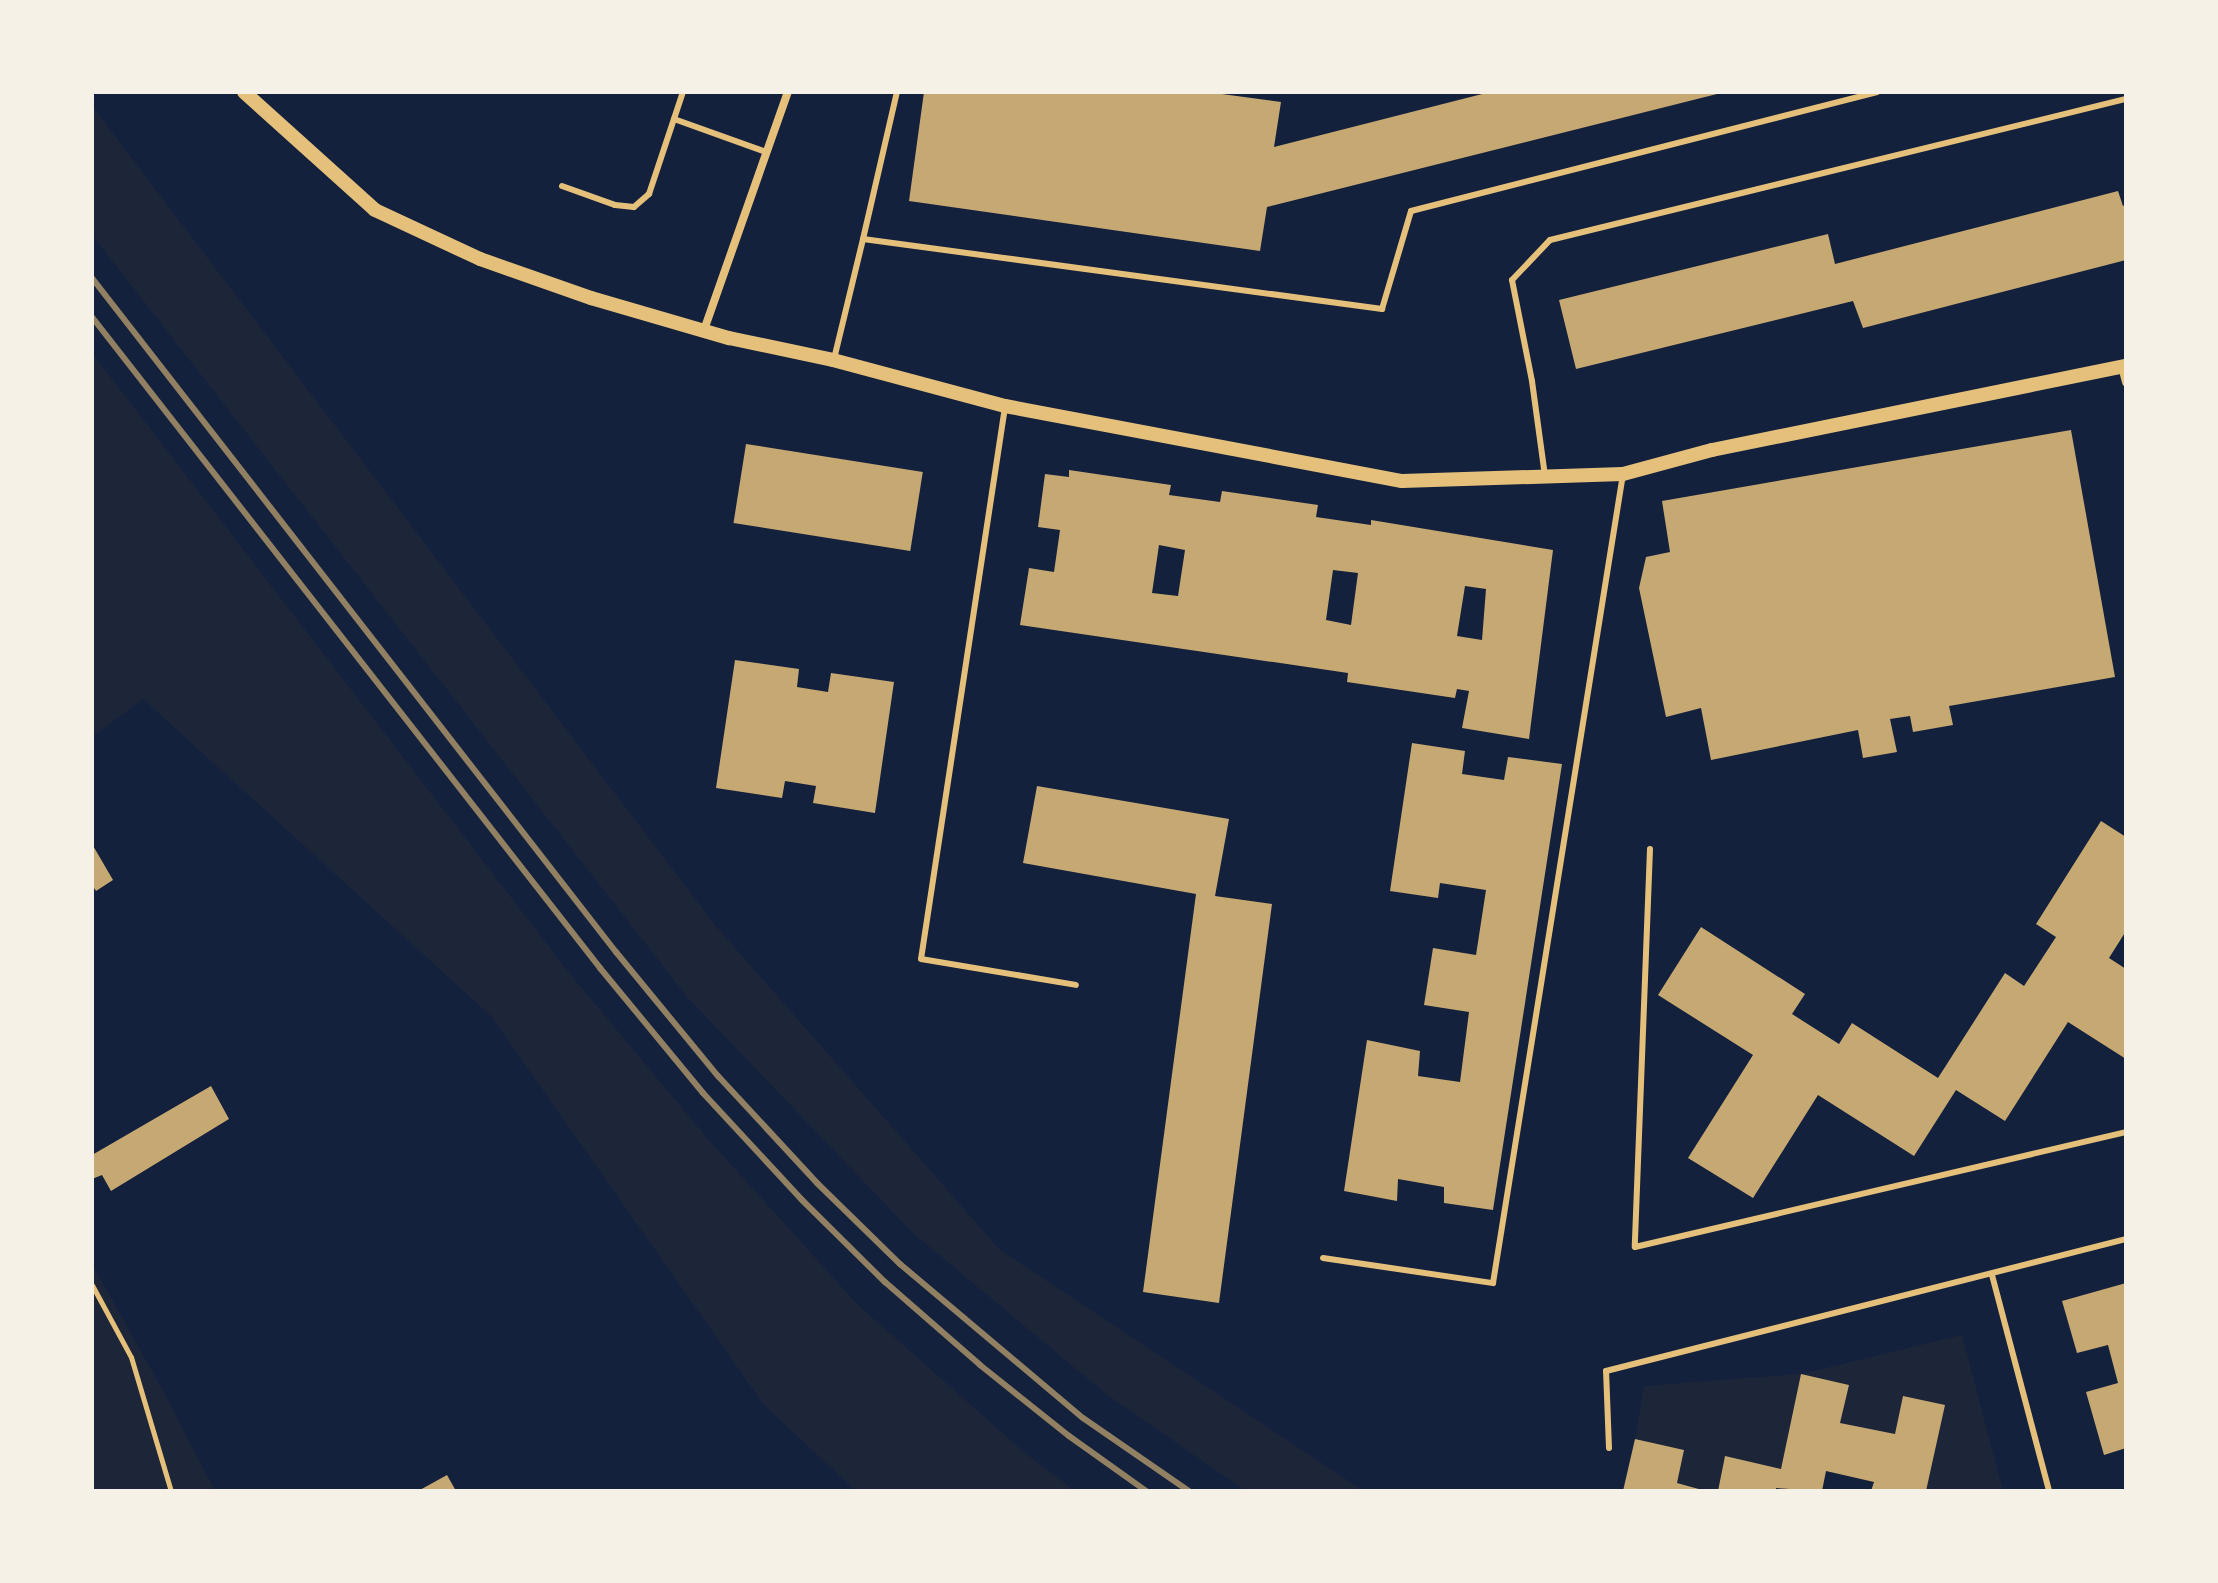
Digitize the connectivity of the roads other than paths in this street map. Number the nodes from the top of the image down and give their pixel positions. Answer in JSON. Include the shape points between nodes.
{"nodes":[{"id":1,"x":244,"y":92,"type":"edge"},
{"id":2,"x":683,"y":92,"type":"edge"},
{"id":3,"x":788,"y":92,"type":"edge"},
{"id":4,"x":897,"y":92,"type":"edge"},
{"id":5,"x":1877,"y":92,"type":"edge"},
{"id":6,"x":2126,"y":99,"type":"edge"},
{"id":7,"x":674,"y":119,"type":"junction"},
{"id":8,"x":766,"y":152,"type":"junction"},
{"id":9,"x":562,"y":186,"type":"dead end"},
{"id":10,"x":863,"y":239,"type":"junction"},
{"id":11,"x":704,"y":330,"type":"junction"},
{"id":12,"x":833,"y":360,"type":"junction"},
{"id":13,"x":2125,"y":372,"type":"edge"},
{"id":14,"x":1005,"y":406,"type":"junction"},
{"id":15,"x":1623,"y":474,"type":"junction"},
{"id":16,"x":1545,"y":476,"type":"junction"},
{"id":17,"x":1650,"y":849,"type":"dead end"},
{"id":18,"x":1076,"y":985,"type":"dead end"},
{"id":19,"x":2126,"y":1132,"type":"edge"},
{"id":20,"x":2126,"y":1239,"type":"edge"},
{"id":21,"x":1323,"y":1258,"type":"dead end"},
{"id":22,"x":1992,"y":1275,"type":"junction"},
{"id":23,"x":1609,"y":1448,"type":"dead end"},
{"id":24,"x":2049,"y":1491,"type":"edge"}],
"edges":[{"from":1,"to":11,"type":"street","via":[[375,210],[480,259]]},
{"from":2,"to":7,"type":"lane"},
{"from":3,"to":8,"type":"street"},
{"from":4,"to":10,"type":"lane"},
{"from":5,"to":10,"type":"lane","via":[[1411,211],[1382,309]]},
{"from":6,"to":16,"type":"lane","via":[[1550,240],[1512,280]]},
{"from":7,"to":8,"type":"lane"},
{"from":7,"to":9,"type":"lane","via":[[649,194],[634,207]]},
{"from":8,"to":11,"type":"street"},
{"from":10,"to":12,"type":"lane"},
{"from":11,"to":12,"type":"street"},
{"from":12,"to":14,"type":"street"},
{"from":13,"to":15,"type":"street","via":[[1712,450]]},
{"from":14,"to":16,"type":"street","via":[[1402,481]]},
{"from":14,"to":18,"type":"lane","via":[[921,959]]},
{"from":15,"to":16,"type":"street"},
{"from":15,"to":21,"type":"lane","via":[[1493,1283]]},
{"from":17,"to":19,"type":"lane","via":[[1635,1247]]},
{"from":20,"to":22,"type":"lane"},
{"from":22,"to":23,"type":"lane","via":[[1606,1371]]},
{"from":22,"to":24,"type":"lane"}]}
